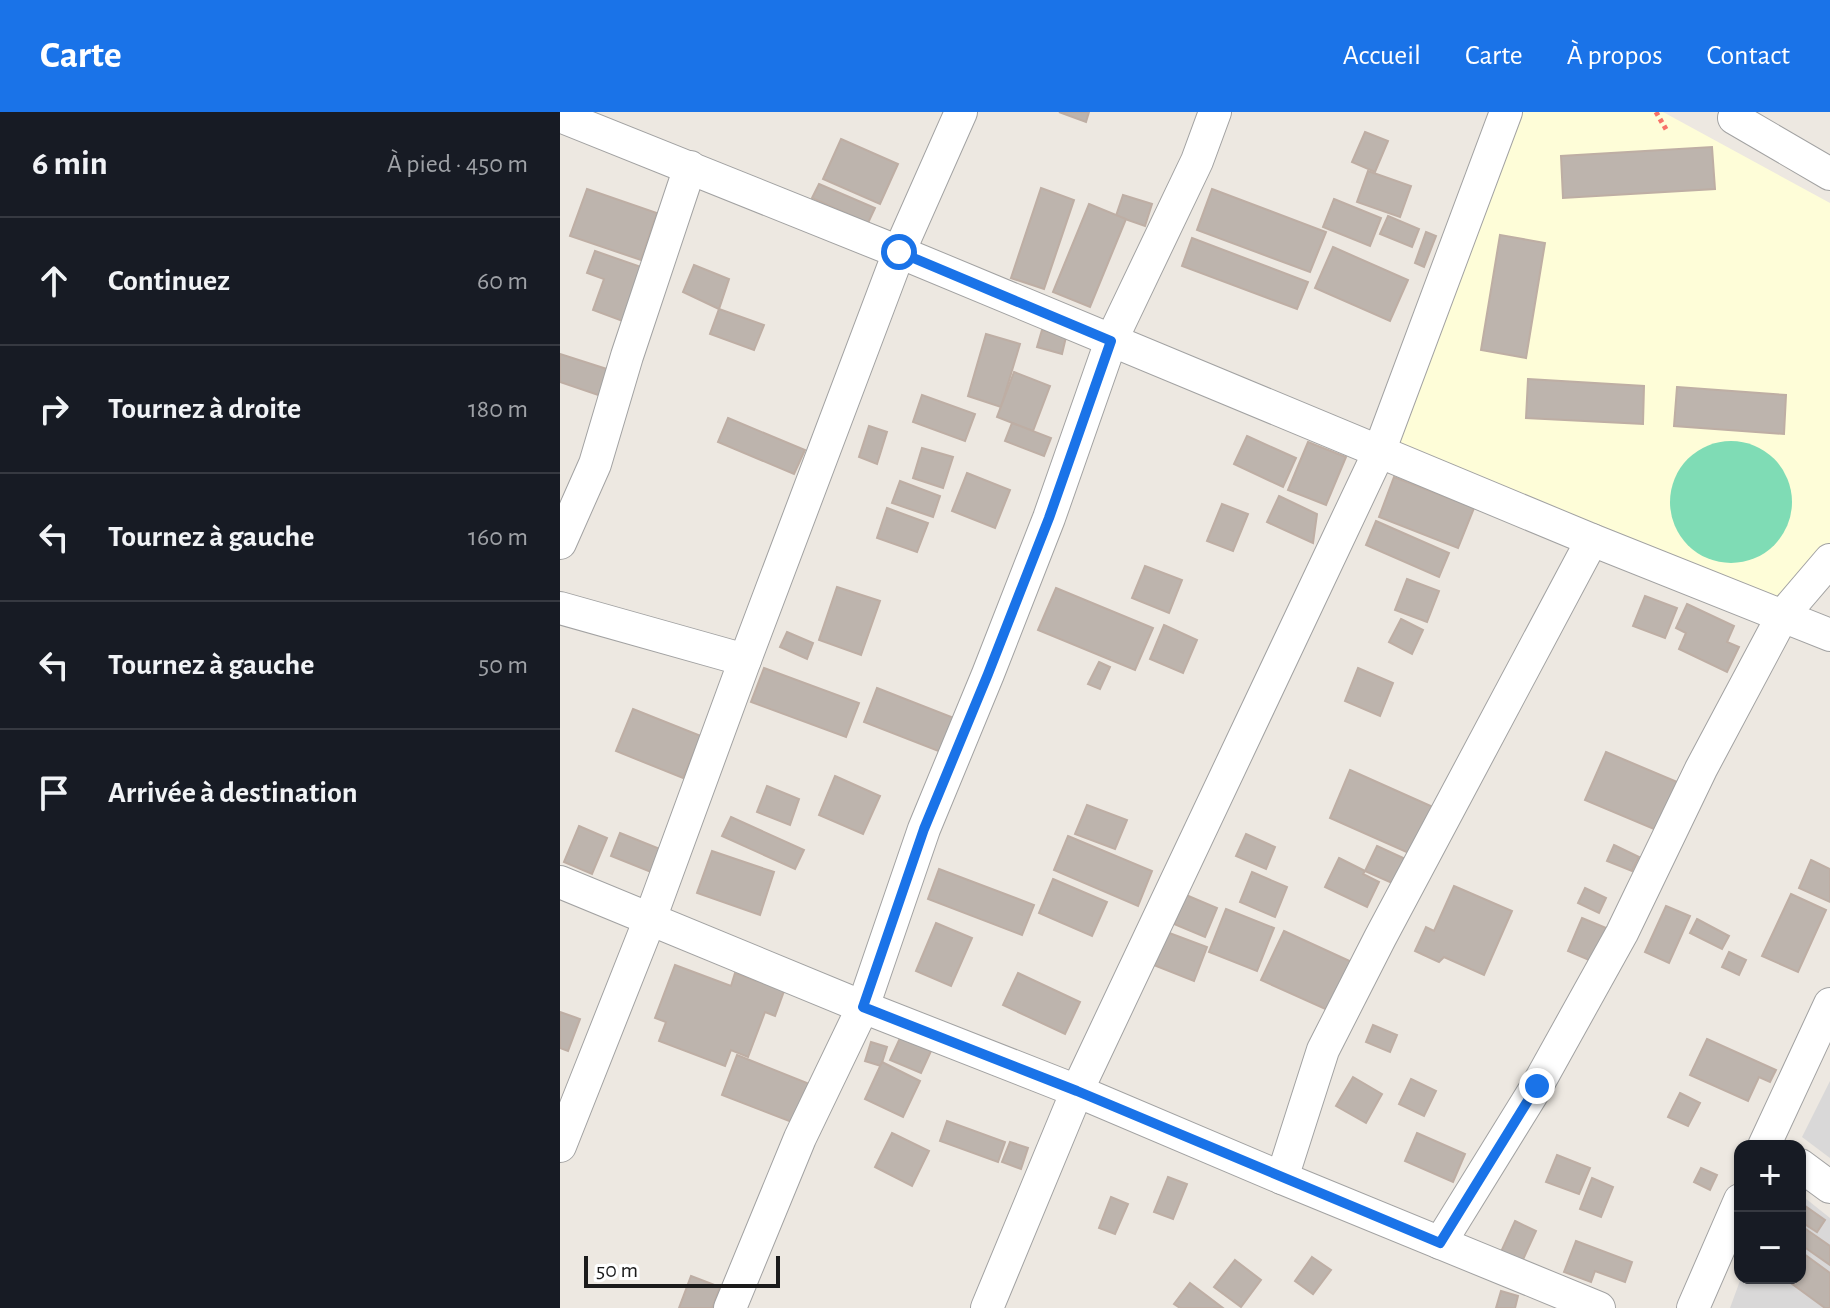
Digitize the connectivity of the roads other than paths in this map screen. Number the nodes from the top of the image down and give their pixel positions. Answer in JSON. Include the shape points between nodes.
{"nodes":[{"id":1,"x":961,"y":112,"type":"edge"},
{"id":2,"x":1215,"y":112,"type":"edge"},
{"id":3,"x":1506,"y":112,"type":"edge"},
{"id":4,"x":560,"y":116,"type":"edge"},
{"id":5,"x":1734,"y":118,"type":"dead end"},
{"id":6,"x":690,"y":167,"type":"junction"},
{"id":7,"x":1830,"y":174,"type":"edge"},
{"id":8,"x":899,"y":252,"type":"junction"},
{"id":9,"x":1111,"y":341,"type":"junction"},
{"id":10,"x":1379,"y":452,"type":"junction"},
{"id":11,"x":1592,"y":540,"type":"junction"},
{"id":12,"x":560,"y":543,"type":"edge"},
{"id":13,"x":1830,"y":560,"type":"edge"},
{"id":14,"x":560,"y":608,"type":"edge"},
{"id":15,"x":1783,"y":615,"type":"junction"},
{"id":16,"x":1830,"y":635,"type":"edge"},
{"id":17,"x":745,"y":660,"type":"junction"},
{"id":18,"x":560,"y":882,"type":"edge"},
{"id":19,"x":650,"y":919,"type":"junction"},
{"id":20,"x":1830,"y":1004,"type":"edge"},
{"id":21,"x":863,"y":1007,"type":"junction"},
{"id":22,"x":1077,"y":1091,"type":"junction"},
{"id":23,"x":1770,"y":1140,"type":"edge"},
{"id":24,"x":560,"y":1146,"type":"edge"},
{"id":25,"x":1806,"y":1169,"type":"edge"},
{"id":26,"x":1282,"y":1178,"type":"junction"},
{"id":27,"x":1830,"y":1187,"type":"edge"},
{"id":28,"x":1735,"y":1212,"type":"edge"},
{"id":29,"x":1440,"y":1243,"type":"junction"},
{"id":30,"x":730,"y":1308,"type":"edge"},
{"id":31,"x":987,"y":1308,"type":"edge"},
{"id":32,"x":1599,"y":1308,"type":"edge"},
{"id":33,"x":1693,"y":1308,"type":"edge"}],
"edges":[{"from":1,"to":8,"type":"street"},
{"from":2,"to":9,"type":"street"},
{"from":3,"to":10,"type":"street"},
{"from":4,"to":6,"type":"street"},
{"from":5,"to":7,"type":"street"},
{"from":6,"to":8,"type":"street"},
{"from":6,"to":12,"type":"street","via":[[595,464]]},
{"from":8,"to":9,"type":"street"},
{"from":8,"to":17,"type":"street"},
{"from":9,"to":10,"type":"street"},
{"from":9,"to":21,"type":"street","via":[[1049,518],[924,829]]},
{"from":10,"to":11,"type":"street"},
{"from":10,"to":22,"type":"street"},
{"from":11,"to":15,"type":"street"},
{"from":11,"to":26,"type":"street","via":[[1323,1050]]},
{"from":13,"to":15,"type":"street"},
{"from":14,"to":17,"type":"street"},
{"from":15,"to":16,"type":"street"},
{"from":15,"to":29,"type":"street","via":[[1622,933],[1537,1086]]},
{"from":17,"to":19,"type":"street"},
{"from":18,"to":19,"type":"street"},
{"from":19,"to":21,"type":"street"},
{"from":19,"to":24,"type":"street"},
{"from":20,"to":23,"type":"street"},
{"from":21,"to":22,"type":"street"},
{"from":21,"to":30,"type":"street","via":[[800,1138]]},
{"from":22,"to":26,"type":"street"},
{"from":22,"to":31,"type":"street"},
{"from":25,"to":27,"type":"street"},
{"from":26,"to":29,"type":"street"},
{"from":28,"to":33,"type":"street"},
{"from":29,"to":32,"type":"street"}]}
